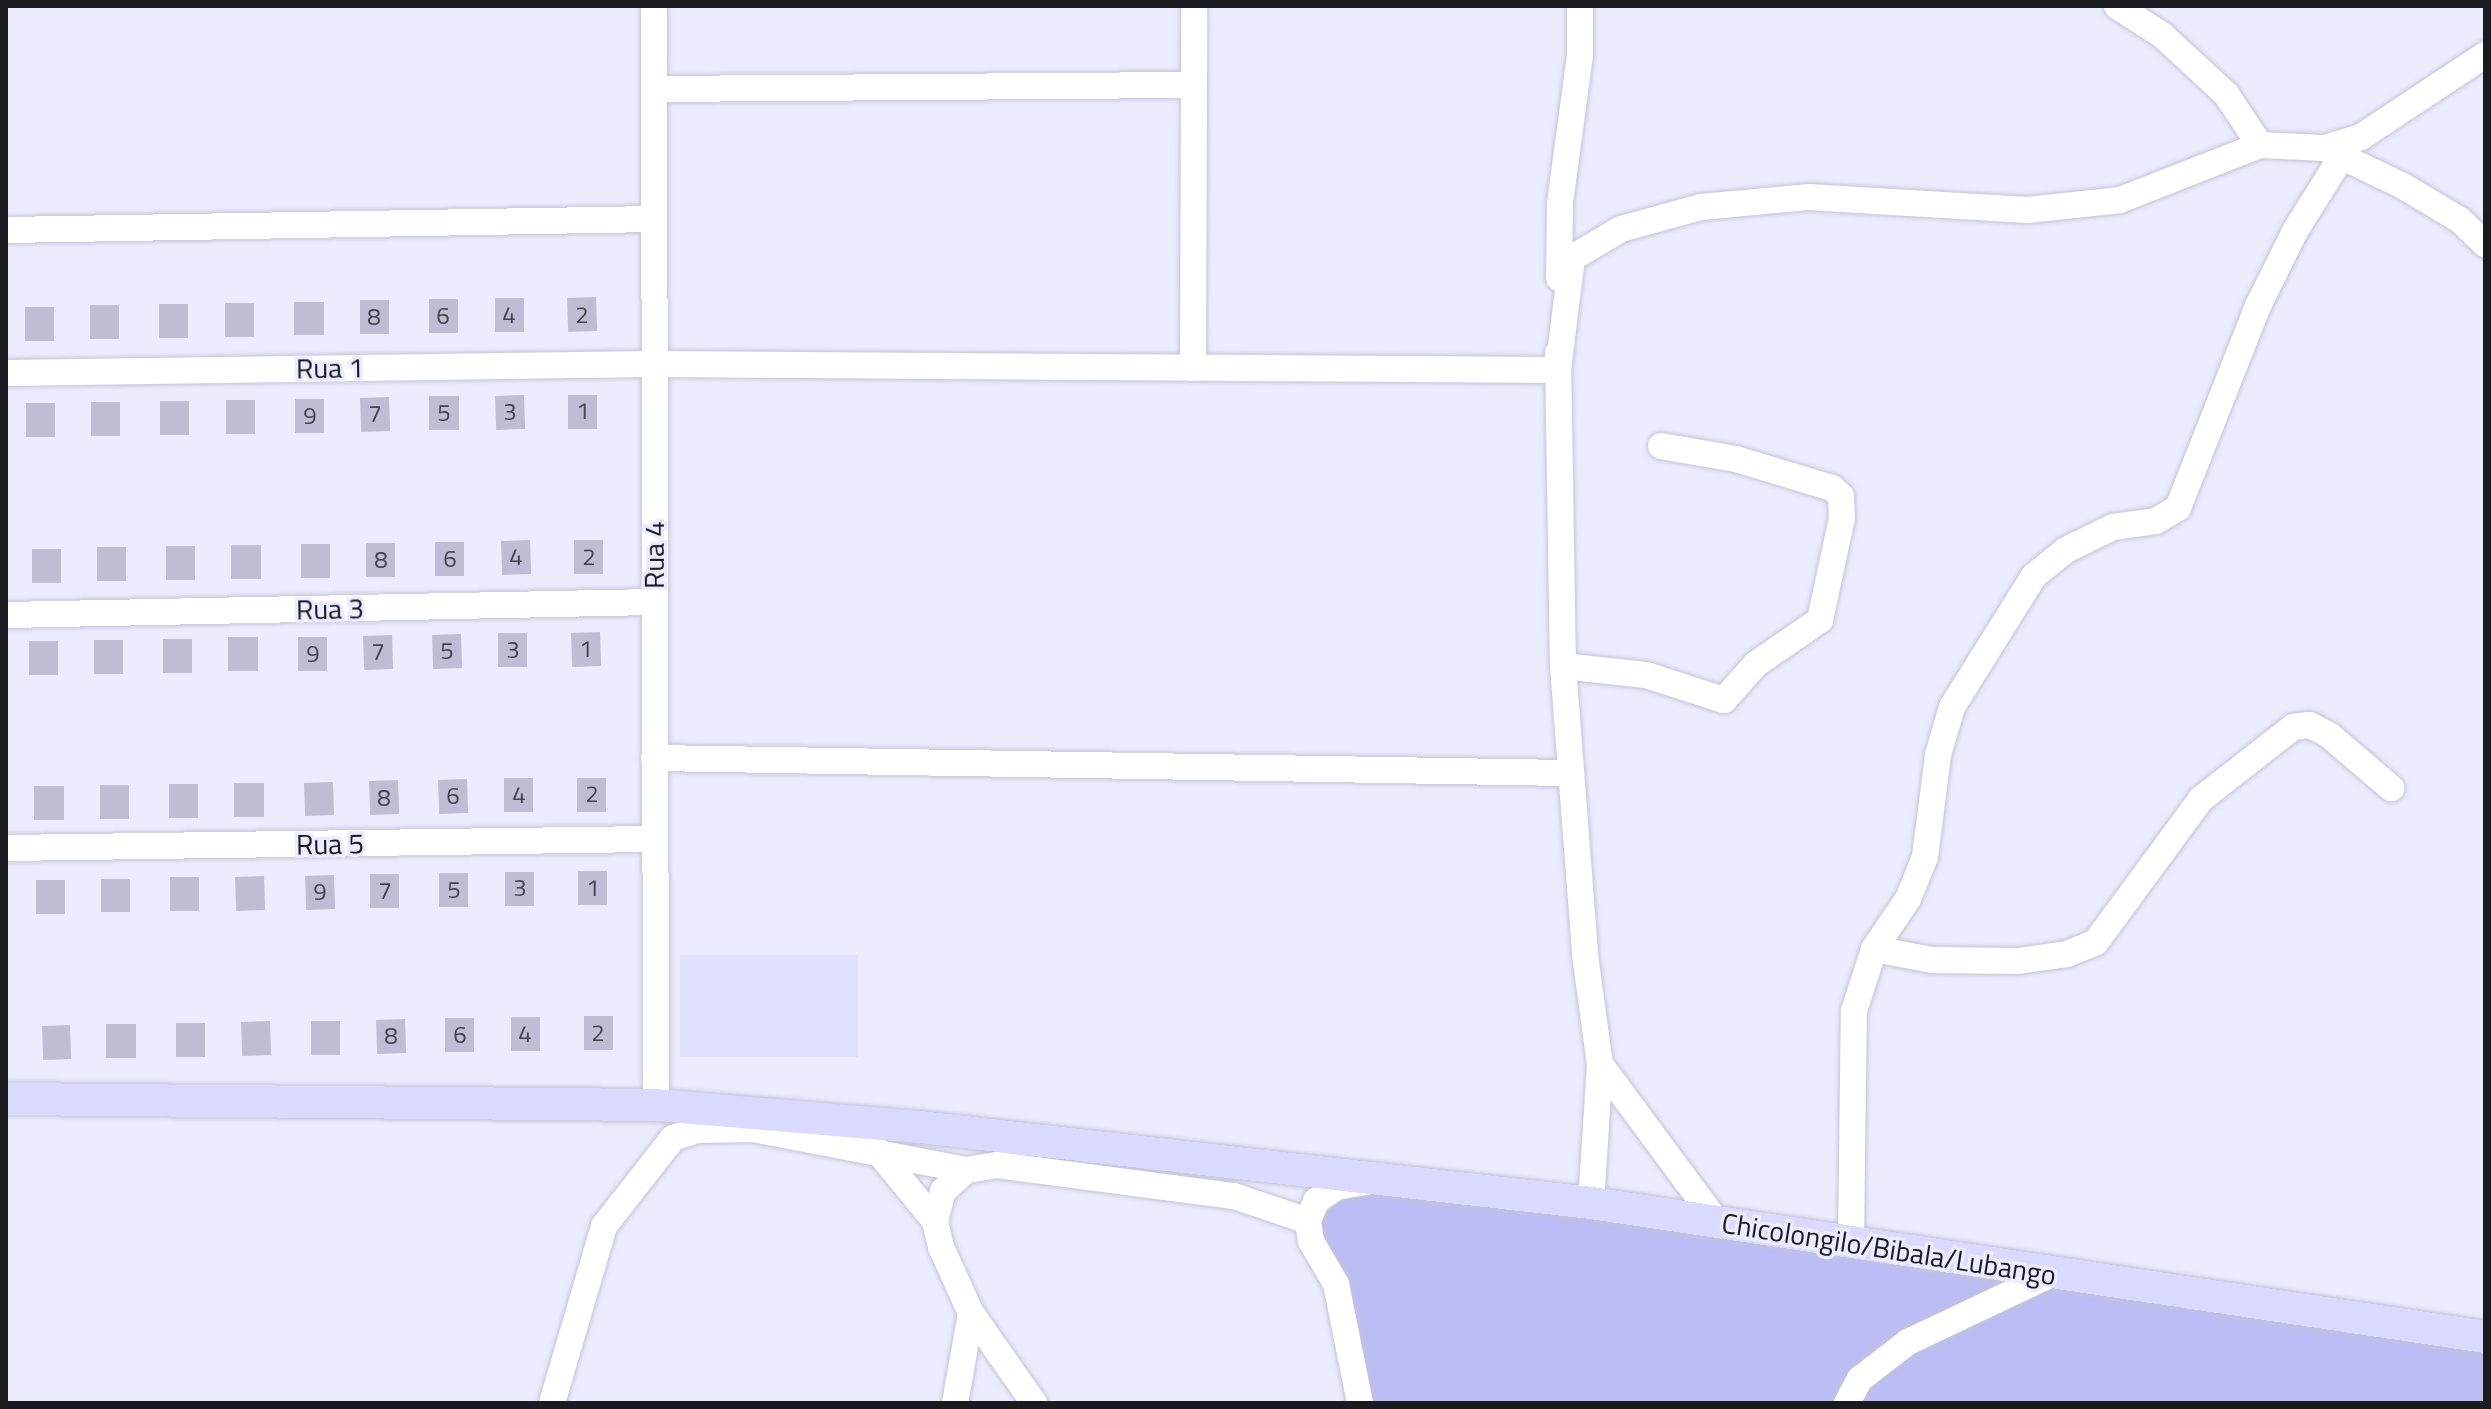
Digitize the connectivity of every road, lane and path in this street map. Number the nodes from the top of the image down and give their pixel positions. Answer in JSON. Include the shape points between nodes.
{"nodes":[{"id":1,"x":654,"y":6,"type":"edge"},
{"id":2,"x":1194,"y":6,"type":"edge"},
{"id":3,"x":1580,"y":6,"type":"edge"},
{"id":4,"x":2117,"y":6,"type":"edge"},
{"id":5,"x":2485,"y":55,"type":"edge"},
{"id":6,"x":1193,"y":85,"type":"junction"},
{"id":7,"x":654,"y":89,"type":"junction"},
{"id":8,"x":2260,"y":145,"type":"junction"},
{"id":9,"x":2333,"y":152,"type":"junction"},
{"id":10,"x":653,"y":219,"type":"junction"},
{"id":11,"x":6,"y":230,"type":"edge"},
{"id":12,"x":2485,"y":244,"type":"edge"},
{"id":13,"x":653,"y":364,"type":"junction"},
{"id":14,"x":1193,"y":368,"type":"junction"},
{"id":15,"x":1558,"y":370,"type":"junction"},
{"id":16,"x":6,"y":373,"type":"edge"},
{"id":17,"x":1661,"y":446,"type":"dead end"},
{"id":18,"x":654,"y":602,"type":"junction"},
{"id":19,"x":6,"y":615,"type":"edge"},
{"id":20,"x":1563,"y":666,"type":"junction"},
{"id":21,"x":654,"y":758,"type":"junction"},
{"id":22,"x":1570,"y":773,"type":"junction"},
{"id":23,"x":2391,"y":788,"type":"dead end"},
{"id":24,"x":654,"y":839,"type":"junction"},
{"id":25,"x":6,"y":848,"type":"edge"},
{"id":26,"x":1874,"y":949,"type":"junction"},
{"id":27,"x":1600,"y":1064,"type":"junction"},
{"id":28,"x":6,"y":1099,"type":"edge"},
{"id":29,"x":656,"y":1105,"type":"junction"},
{"id":30,"x":876,"y":1149,"type":"junction"},
{"id":31,"x":966,"y":1170,"type":"junction"},
{"id":32,"x":1382,"y":1180,"type":"junction"},
{"id":33,"x":1591,"y":1203,"type":"junction"},
{"id":34,"x":935,"y":1221,"type":"junction"},
{"id":35,"x":1308,"y":1221,"type":"junction"},
{"id":36,"x":1717,"y":1222,"type":"junction"},
{"id":37,"x":1851,"y":1243,"type":"junction"},
{"id":38,"x":2052,"y":1274,"type":"junction"},
{"id":39,"x":971,"y":1313,"type":"junction"},
{"id":40,"x":2485,"y":1337,"type":"edge"},
{"id":41,"x":552,"y":1403,"type":"edge"},
{"id":42,"x":955,"y":1403,"type":"edge"},
{"id":43,"x":1034,"y":1403,"type":"edge"},
{"id":44,"x":1360,"y":1403,"type":"edge"},
{"id":45,"x":1847,"y":1403,"type":"edge"}],
"edges":[{"from":1,"to":7,"type":"street","name":"Rua 4"},
{"from":2,"to":6,"type":"street"},
{"from":3,"to":15,"type":"street","via":[[1580,55],[1560,203]]},
{"from":4,"to":8,"type":"street","via":[[2162,35],[2226,94]]},
{"from":5,"to":9,"type":"street"},
{"from":6,"to":7,"type":"street"},
{"from":6,"to":14,"type":"street"},
{"from":7,"to":10,"type":"street","name":"Rua 4"},
{"from":8,"to":9,"type":"street"},
{"from":8,"to":15,"type":"street","via":[[2120,200],[2028,210],[1808,197],[1701,207],[1621,229],[1572,258]]},
{"from":9,"to":12,"type":"street","via":[[2460,220]]},
{"from":9,"to":26,"type":"street","via":[[2258,306],[2178,508],[2156,521],[2113,527],[2066,550],[2034,576],[1952,707],[1938,755],[1925,857],[1908,899]]},
{"from":10,"to":11,"type":"street"},
{"from":10,"to":13,"type":"street","name":"Rua 4"},
{"from":13,"to":14,"type":"street","name":"Rua 1"},
{"from":13,"to":16,"type":"street","name":"Rua 1"},
{"from":13,"to":18,"type":"street","name":"Rua 4"},
{"from":14,"to":15,"type":"street","name":"Rua 1"},
{"from":15,"to":20,"type":"street"},
{"from":17,"to":20,"type":"street","via":[[1736,459],[1832,488],[1841,496],[1842,518],[1820,620],[1756,664],[1724,700],[1646,675]]},
{"from":18,"to":19,"type":"street","name":"Rua 3"},
{"from":18,"to":21,"type":"street","name":"Rua 4"},
{"from":20,"to":22,"type":"street"},
{"from":21,"to":22,"type":"street"},
{"from":21,"to":24,"type":"street","name":"Rua 4"},
{"from":22,"to":27,"type":"street"},
{"from":23,"to":26,"type":"street","via":[[2329,735],[2310,725],[2293,727],[2201,799],[2096,942],[2067,954],[2018,961],[1932,960]]},
{"from":24,"to":25,"type":"street","name":"Rua 5"},
{"from":24,"to":29,"type":"street","name":"Rua 4"},
{"from":26,"to":37,"type":"street","via":[[1854,1011]]},
{"from":27,"to":33,"type":"street"},
{"from":27,"to":36,"type":"street"},
{"from":28,"to":29,"type":"main road","name":"Chicolongilo/Bibala/Lubango"},
{"from":29,"to":32,"type":"main road","name":"Chicolongilo/Bibala/Lubango"},
{"from":30,"to":31,"type":"street"},
{"from":30,"to":34,"type":"street"},
{"from":30,"to":41,"type":"street","via":[[753,1129],[698,1130],[673,1138],[604,1226]]},
{"from":31,"to":34,"type":"street","via":[[943,1191]]},
{"from":31,"to":35,"type":"street","via":[[997,1165],[1234,1196]]},
{"from":32,"to":33,"type":"main road","name":"Chicolongilo/Bibala/Lubango"},
{"from":32,"to":35,"type":"street","via":[[1337,1187],[1316,1201]]},
{"from":33,"to":36,"type":"main road","name":"Chicolongilo/Bibala/Lubango"},
{"from":34,"to":39,"type":"street"},
{"from":35,"to":44,"type":"street","via":[[1311,1241],[1336,1284]]},
{"from":36,"to":37,"type":"main road","name":"Chicolongilo/Bibala/Lubango"},
{"from":37,"to":38,"type":"main road","name":"Chicolongilo/Bibala/Lubango"},
{"from":38,"to":40,"type":"main road","name":"Chicolongilo/Bibala/Lubango"},
{"from":38,"to":45,"type":"street","via":[[1908,1342],[1860,1379]]},
{"from":39,"to":42,"type":"street"},
{"from":39,"to":43,"type":"street"}]}
